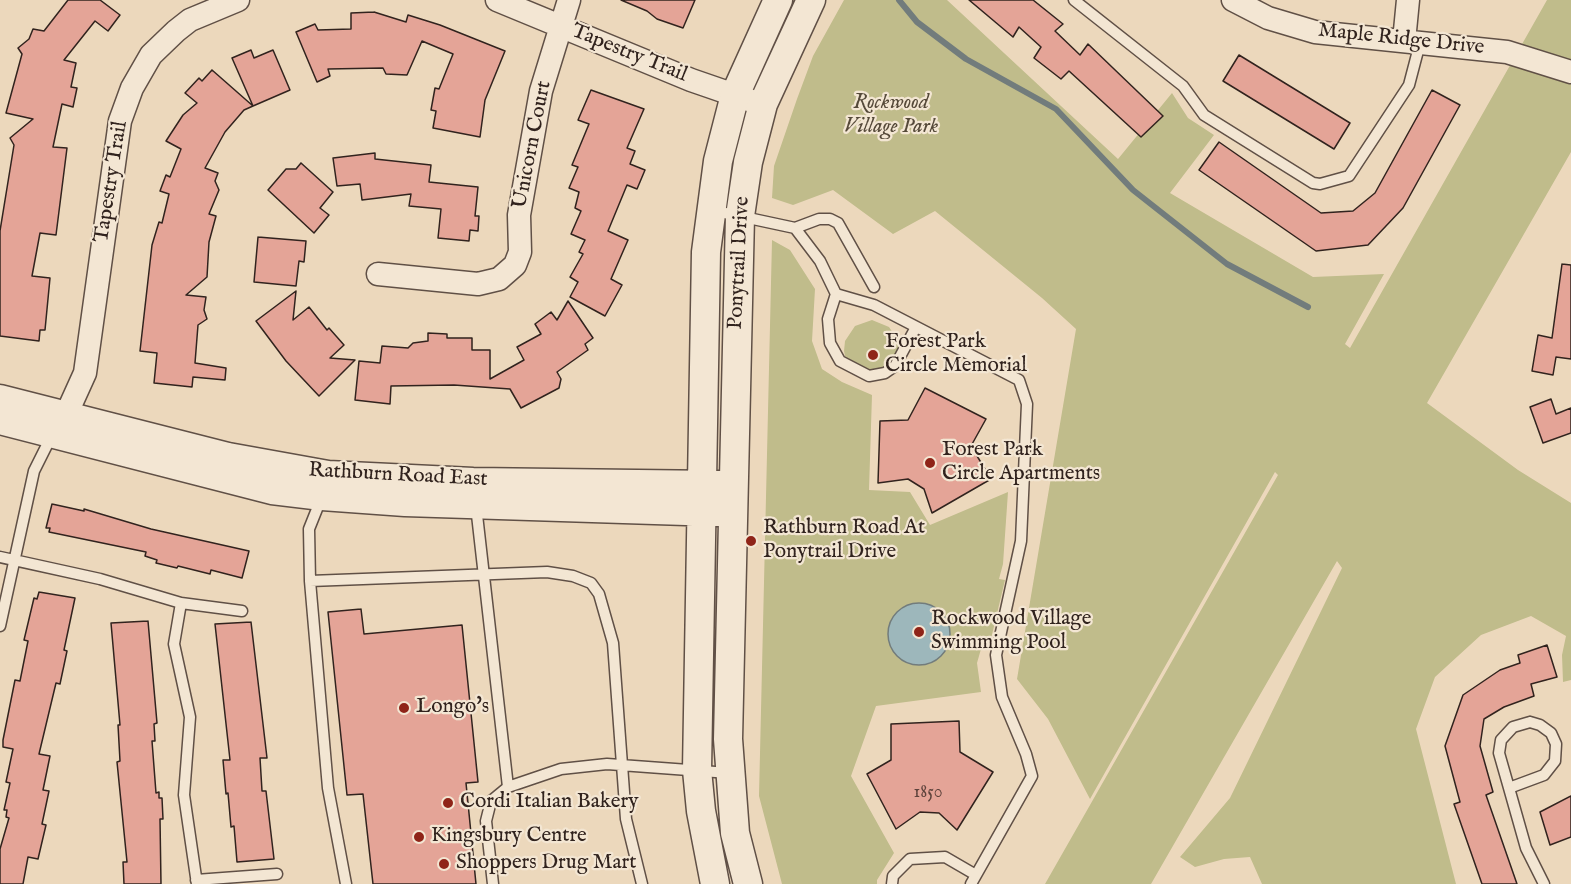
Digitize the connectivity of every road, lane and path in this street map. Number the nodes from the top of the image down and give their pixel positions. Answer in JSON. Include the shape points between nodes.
{"nodes":[{"id":1,"x":238,"y":0,"type":"edge"},
{"id":2,"x":497,"y":0,"type":"edge"},
{"id":3,"x":569,"y":0,"type":"edge"},
{"id":4,"x":778,"y":0,"type":"edge"},
{"id":5,"x":811,"y":0,"type":"edge"},
{"id":6,"x":1074,"y":0,"type":"edge"},
{"id":7,"x":1233,"y":0,"type":"edge"},
{"id":8,"x":1408,"y":0,"type":"edge"},
{"id":9,"x":210,"y":5,"type":"edge"},
{"id":10,"x":560,"y":26,"type":"junction"},
{"id":11,"x":1412,"y":42,"type":"junction"},
{"id":12,"x":1571,"y":72,"type":"edge"},
{"id":13,"x":735,"y":95,"type":"junction"},
{"id":14,"x":763,"y":104,"type":"junction"},
{"id":15,"x":711,"y":210,"type":"junction"},
{"id":16,"x":740,"y":216,"type":"junction"},
{"id":17,"x":795,"y":228,"type":"junction"},
{"id":18,"x":378,"y":274,"type":"dead end"},
{"id":19,"x":874,"y":287,"type":"dead end"},
{"id":20,"x":836,"y":294,"type":"junction"},
{"id":21,"x":916,"y":327,"type":"junction"},
{"id":22,"x":0,"y":399,"type":"edge"},
{"id":23,"x":0,"y":420,"type":"edge"},
{"id":24,"x":59,"y":424,"type":"junction"},
{"id":25,"x":325,"y":486,"type":"junction"},
{"id":26,"x":474,"y":493,"type":"junction"},
{"id":27,"x":700,"y":498,"type":"junction"},
{"id":28,"x":732,"y":512,"type":"junction"},
{"id":29,"x":0,"y":556,"type":"edge"},
{"id":30,"x":15,"y":560,"type":"junction"},
{"id":31,"x":485,"y":574,"type":"junction"},
{"id":32,"x":310,"y":581,"type":"junction"},
{"id":33,"x":181,"y":603,"type":"junction"},
{"id":34,"x":242,"y":611,"type":"dead end"},
{"id":35,"x":0,"y":626,"type":"edge"},
{"id":36,"x":624,"y":767,"type":"junction"},
{"id":37,"x":697,"y":770,"type":"junction"},
{"id":38,"x":729,"y":773,"type":"junction"},
{"id":39,"x":508,"y":787,"type":"junction"},
{"id":40,"x":1509,"y":788,"type":"junction"},
{"id":41,"x":277,"y":874,"type":"dead end"},
{"id":42,"x":974,"y":879,"type":"edge"},
{"id":43,"x":196,"y":882,"type":"edge"},
{"id":44,"x":345,"y":884,"type":"edge"},
{"id":45,"x":493,"y":884,"type":"edge"},
{"id":46,"x":642,"y":884,"type":"edge"},
{"id":47,"x":715,"y":884,"type":"edge"},
{"id":48,"x":748,"y":884,"type":"edge"},
{"id":49,"x":892,"y":884,"type":"edge"},
{"id":50,"x":1544,"y":884,"type":"edge"}],
"edges":[{"from":1,"to":9,"type":"street","name":"Tapestry Trail"},
{"from":2,"to":10,"type":"street","name":"Tapestry Trail"},
{"from":3,"to":10,"type":"street","name":"Unicorn Court"},
{"from":4,"to":13,"type":"street","name":"Ponytrail Drive"},
{"from":5,"to":14,"type":"street","name":"Ponytrail Drive"},
{"from":6,"to":11,"type":"lane","via":[[1183,86],[1204,115],[1320,184],[1349,176],[1408,85]]},
{"from":7,"to":11,"type":"street","name":"Maple Ridge Drive","via":[[1297,27]]},
{"from":8,"to":11,"type":"street"},
{"from":9,"to":24,"type":"street","name":"Tapestry Trail","via":[[165,40],[138,74],[125,104],[84,373]]},
{"from":10,"to":13,"type":"street","name":"Tapestry Trail"},
{"from":10,"to":18,"type":"street","name":"Unicorn Court","via":[[528,157],[519,215],[520,252],[515,265],[499,279],[478,284]]},
{"from":11,"to":12,"type":"street","name":"Maple Ridge Drive","via":[[1507,52]]},
{"from":13,"to":14,"type":"street","name":"Tapestry Trail"},
{"from":13,"to":15,"type":"street","name":"Ponytrail Drive","via":[[718,161]]},
{"from":14,"to":16,"type":"street","name":"Ponytrail Drive","via":[[748,162]]},
{"from":15,"to":16,"type":"lane"},
{"from":15,"to":27,"type":"street","name":"Ponytrail Drive","via":[[703,312]]},
{"from":16,"to":17,"type":"lane"},
{"from":16,"to":28,"type":"street","name":"Ponytrail Drive"},
{"from":17,"to":19,"type":"lane","via":[[819,219],[838,223]]},
{"from":17,"to":20,"type":"lane","via":[[820,261]]},
{"from":20,"to":21,"type":"lane","via":[[874,305]]},
{"from":20,"to":21,"type":"lane","via":[[828,319],[830,343],[840,361],[869,376],[895,366]]},
{"from":21,"to":42,"type":"lane","via":[[1019,380],[1027,404],[1021,541],[996,655],[1002,698],[1032,776]]},
{"from":22,"to":24,"type":"street","name":"Rathburn Road East"},
{"from":23,"to":24,"type":"street","name":"Rathburn Road East"},
{"from":24,"to":25,"type":"street","name":"Rathburn Road East","via":[[272,490]]},
{"from":24,"to":30,"type":"lane","via":[[34,471]]},
{"from":25,"to":26,"type":"street","name":"Rathburn Road East","via":[[405,502]]},
{"from":25,"to":32,"type":"lane","via":[[309,529]]},
{"from":26,"to":27,"type":"street","name":"Rathburn Road East","via":[[607,510]]},
{"from":26,"to":31,"type":"lane"},
{"from":27,"to":28,"type":"street","name":"Rathburn Road East"},
{"from":27,"to":37,"type":"street"},
{"from":28,"to":38,"type":"street"},
{"from":29,"to":30,"type":"lane"},
{"from":30,"to":33,"type":"lane"},
{"from":30,"to":35,"type":"lane"},
{"from":31,"to":32,"type":"lane"},
{"from":31,"to":36,"type":"lane","via":[[547,572],[573,576],[591,584],[599,594],[614,652]]},
{"from":31,"to":39,"type":"lane"},
{"from":32,"to":44,"type":"lane","via":[[328,788]]},
{"from":33,"to":34,"type":"lane"},
{"from":33,"to":43,"type":"lane","via":[[174,644],[190,717],[184,795]]},
{"from":36,"to":37,"type":"lane"},
{"from":36,"to":39,"type":"lane","via":[[607,764],[561,769]]},
{"from":36,"to":46,"type":"lane","via":[[626,819]]},
{"from":37,"to":38,"type":"lane"},
{"from":37,"to":47,"type":"street","via":[[700,811]]},
{"from":38,"to":48,"type":"street","via":[[735,833]]},
{"from":39,"to":45,"type":"lane","via":[[491,801],[486,821]]},
{"from":40,"to":40,"type":"lane","via":[[1539,778],[1553,767],[1556,744],[1551,733],[1540,725],[1518,724],[1501,740],[1499,753]]},
{"from":40,"to":50,"type":"lane","via":[[1526,848]]},
{"from":41,"to":43,"type":"lane"},
{"from":42,"to":49,"type":"lane","via":[[945,857],[910,859],[893,876]]}]}
